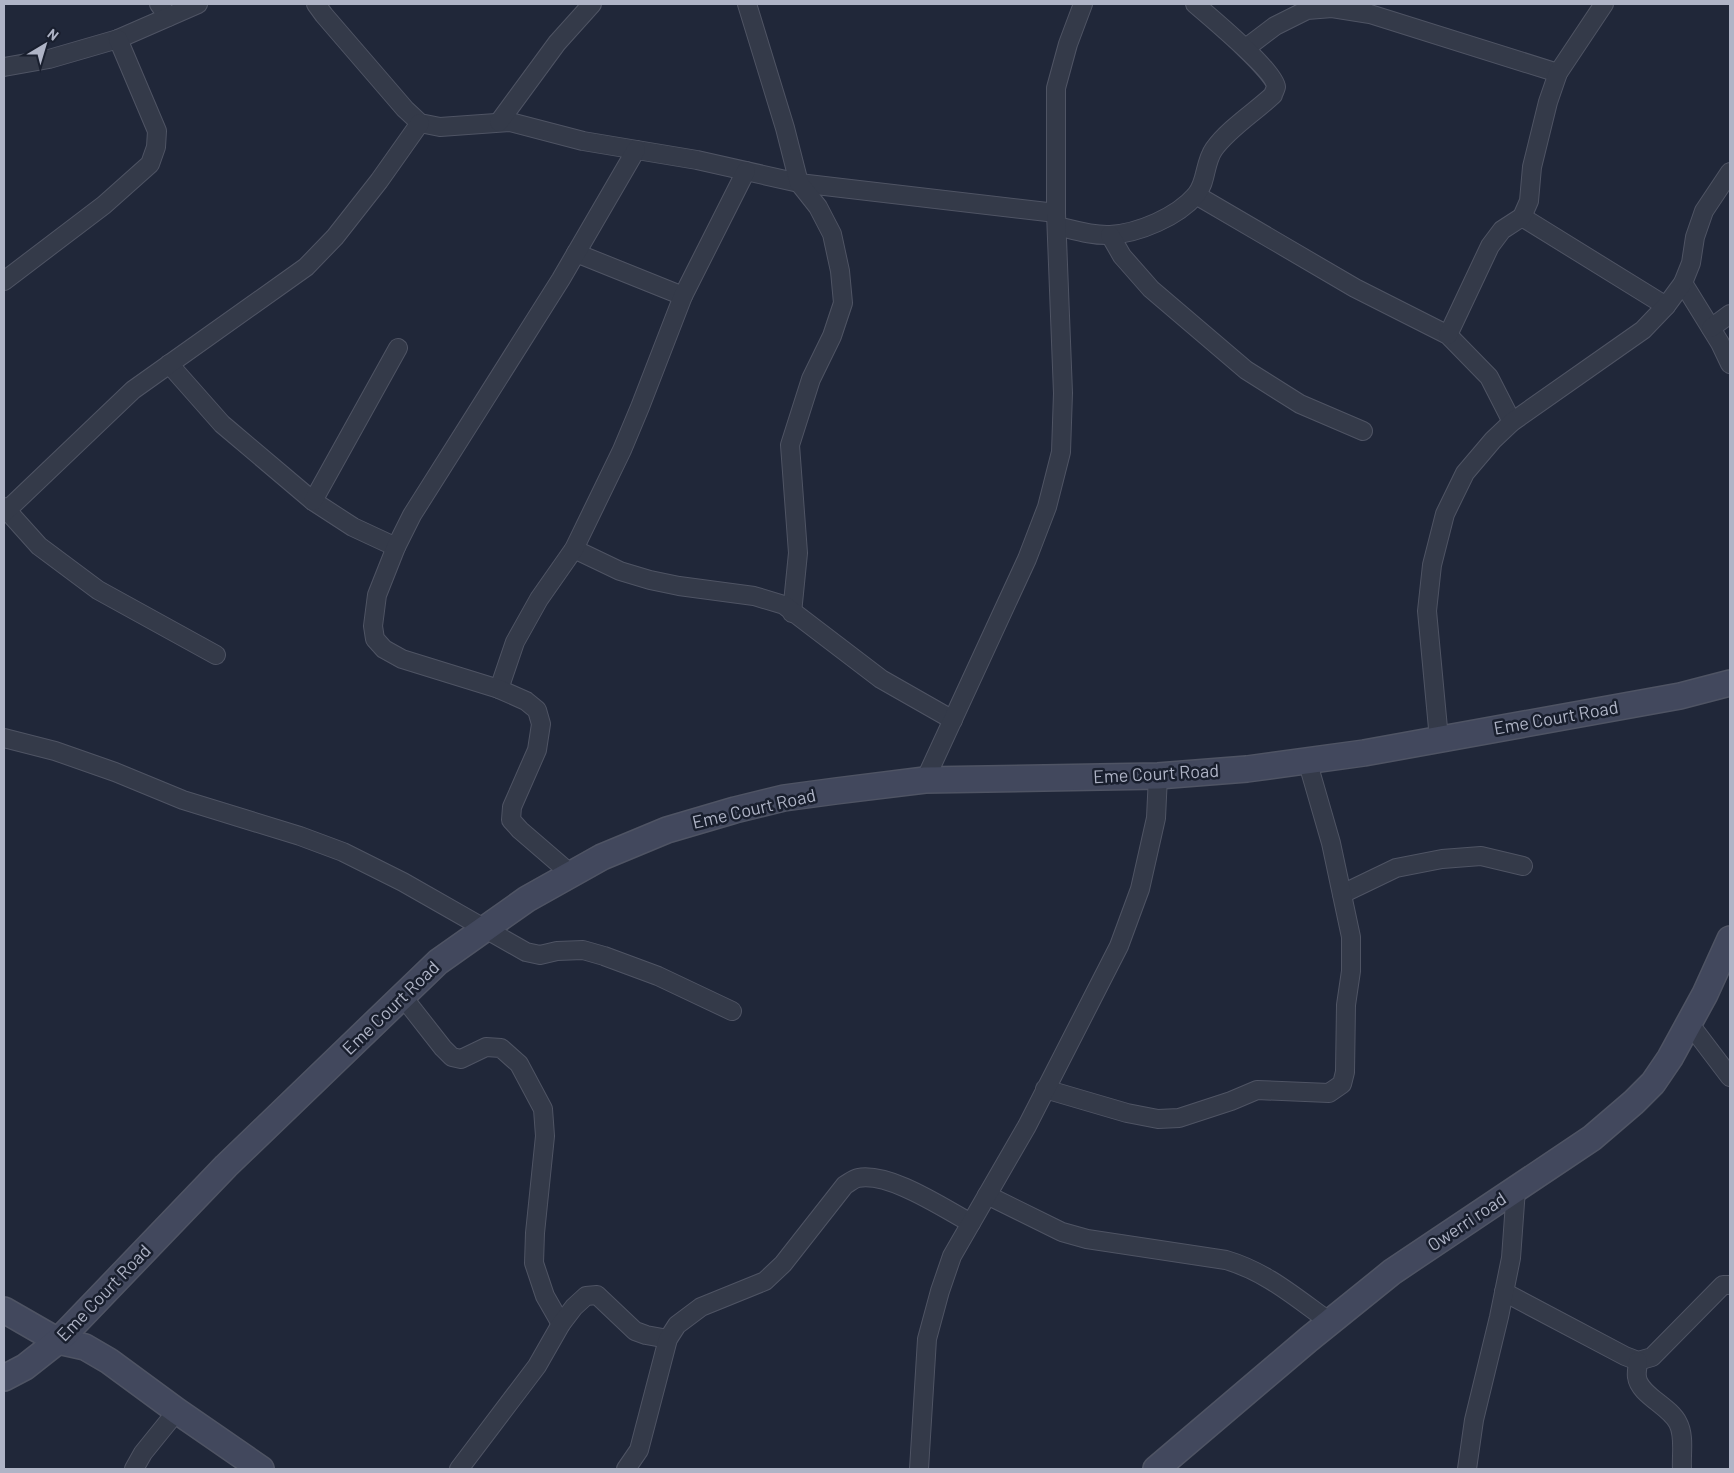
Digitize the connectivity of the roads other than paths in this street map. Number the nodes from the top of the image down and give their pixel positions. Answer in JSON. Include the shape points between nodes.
{"nodes":[{"id":1,"x":198,"y":4,"type":"edge"},
{"id":2,"x":316,"y":4,"type":"edge"},
{"id":3,"x":592,"y":4,"type":"edge"},
{"id":4,"x":747,"y":4,"type":"edge"},
{"id":5,"x":1083,"y":4,"type":"edge"},
{"id":6,"x":1195,"y":4,"type":"edge"},
{"id":7,"x":1604,"y":4,"type":"edge"},
{"id":8,"x":164,"y":10,"type":"edge"},
{"id":9,"x":118,"y":39,"type":"junction"},
{"id":10,"x":1246,"y":48,"type":"junction"},
{"id":11,"x":4,"y":67,"type":"edge"},
{"id":12,"x":1558,"y":73,"type":"junction"},
{"id":13,"x":499,"y":122,"type":"junction"},
{"id":14,"x":420,"y":123,"type":"junction"},
{"id":15,"x":636,"y":150,"type":"junction"},
{"id":16,"x":746,"y":171,"type":"junction"},
{"id":17,"x":1730,"y":172,"type":"edge"},
{"id":18,"x":798,"y":183,"type":"junction"},
{"id":19,"x":1196,"y":195,"type":"junction"},
{"id":20,"x":1522,"y":217,"type":"junction"},
{"id":21,"x":1057,"y":220,"type":"junction"},
{"id":22,"x":1110,"y":235,"type":"junction"},
{"id":23,"x":576,"y":253,"type":"junction"},
{"id":24,"x":4,"y":281,"type":"edge"},
{"id":25,"x":1683,"y":283,"type":"junction"},
{"id":26,"x":683,"y":296,"type":"junction"},
{"id":27,"x":1666,"y":306,"type":"junction"},
{"id":28,"x":1730,"y":314,"type":"edge"},
{"id":29,"x":1711,"y":328,"type":"junction"},
{"id":30,"x":1448,"y":335,"type":"junction"},
{"id":31,"x":398,"y":348,"type":"dead end"},
{"id":32,"x":169,"y":364,"type":"junction"},
{"id":33,"x":1730,"y":364,"type":"edge"},
{"id":34,"x":1512,"y":422,"type":"junction"},
{"id":35,"x":1363,"y":431,"type":"dead end"},
{"id":36,"x":314,"y":501,"type":"junction"},
{"id":37,"x":5,"y":511,"type":"edge"},
{"id":38,"x":396,"y":547,"type":"junction"},
{"id":39,"x":574,"y":549,"type":"junction"},
{"id":40,"x":792,"y":612,"type":"junction"},
{"id":41,"x":216,"y":655,"type":"dead end"},
{"id":42,"x":1730,"y":683,"type":"edge"},
{"id":43,"x":499,"y":689,"type":"junction"},
{"id":44,"x":953,"y":720,"type":"junction"},
{"id":45,"x":4,"y":738,"type":"edge"},
{"id":46,"x":1439,"y":739,"type":"junction"},
{"id":47,"x":1307,"y":760,"type":"junction"},
{"id":48,"x":1158,"y":776,"type":"junction"},
{"id":49,"x":925,"y":780,"type":"junction"},
{"id":50,"x":1524,"y":866,"type":"dead end"},
{"id":51,"x":571,"y":874,"type":"junction"},
{"id":52,"x":1342,"y":894,"type":"junction"},
{"id":53,"x":484,"y":928,"type":"junction"},
{"id":54,"x":1730,"y":939,"type":"edge"},
{"id":55,"x":402,"y":997,"type":"junction"},
{"id":56,"x":732,"y":1012,"type":"dead end"},
{"id":57,"x":1689,"y":1023,"type":"junction"},
{"id":58,"x":1730,"y":1077,"type":"edge"},
{"id":59,"x":1045,"y":1089,"type":"junction"},
{"id":60,"x":1516,"y":1189,"type":"junction"},
{"id":61,"x":987,"y":1195,"type":"junction"},
{"id":62,"x":971,"y":1223,"type":"junction"},
{"id":63,"x":1730,"y":1284,"type":"edge"},
{"id":64,"x":1504,"y":1292,"type":"junction"},
{"id":65,"x":4,"y":1310,"type":"edge"},
{"id":66,"x":1330,"y":1322,"type":"junction"},
{"id":67,"x":561,"y":1324,"type":"junction"},
{"id":68,"x":668,"y":1339,"type":"junction"},
{"id":69,"x":58,"y":1341,"type":"junction"},
{"id":70,"x":1638,"y":1361,"type":"junction"},
{"id":71,"x":4,"y":1378,"type":"edge"},
{"id":72,"x":177,"y":1411,"type":"junction"},
{"id":73,"x":134,"y":1469,"type":"edge"},
{"id":74,"x":261,"y":1469,"type":"edge"},
{"id":75,"x":459,"y":1469,"type":"edge"},
{"id":76,"x":626,"y":1469,"type":"edge"},
{"id":77,"x":919,"y":1469,"type":"edge"},
{"id":78,"x":1156,"y":1469,"type":"edge"},
{"id":79,"x":1467,"y":1469,"type":"edge"},
{"id":80,"x":1682,"y":1469,"type":"edge"}],
"edges":[{"from":1,"to":8,"type":"street"},
{"from":2,"to":14,"type":"street"},
{"from":3,"to":13,"type":"street","via":[[557,43]]},
{"from":4,"to":18,"type":"street","via":[[785,128]]},
{"from":5,"to":21,"type":"street","via":[[1056,88]]},
{"from":6,"to":10,"type":"street"},
{"from":7,"to":12,"type":"street"},
{"from":8,"to":9,"type":"street"},
{"from":9,"to":11,"type":"street","via":[[49,59]]},
{"from":9,"to":24,"type":"street","via":[[157,131],[150,164],[104,205]]},
{"from":10,"to":12,"type":"street","via":[[1275,26],[1307,10],[1332,8],[1370,14]]},
{"from":10,"to":19,"type":"street","via":[[1276,88],[1273,95],[1213,150]]},
{"from":12,"to":20,"type":"street","via":[[1532,167],[1529,202]]},
{"from":13,"to":14,"type":"street","via":[[440,127]]},
{"from":13,"to":15,"type":"street","via":[[523,124],[583,141]]},
{"from":14,"to":32,"type":"street","via":[[335,237],[306,267]]},
{"from":15,"to":16,"type":"street"},
{"from":15,"to":23,"type":"street"},
{"from":16,"to":18,"type":"street"},
{"from":16,"to":26,"type":"street"},
{"from":17,"to":25,"type":"street","via":[[1704,211]]},
{"from":18,"to":21,"type":"street"},
{"from":18,"to":40,"type":"street","via":[[818,207],[832,234],[843,303],[832,336],[811,379],[790,446],[798,553]]},
{"from":19,"to":22,"type":"street","via":[[1176,213],[1144,228]]},
{"from":19,"to":30,"type":"street","via":[[1355,288]]},
{"from":20,"to":27,"type":"street"},
{"from":20,"to":30,"type":"street","via":[[1502,230],[1490,246]]},
{"from":21,"to":22,"type":"street","via":[[1086,233]]},
{"from":21,"to":44,"type":"street","via":[[1063,393],[1061,452],[1037,533]]},
{"from":22,"to":35,"type":"street","via":[[1122,256],[1151,289],[1246,370],[1300,404]]},
{"from":23,"to":26,"type":"street"},
{"from":23,"to":38,"type":"street","via":[[412,515]]},
{"from":25,"to":27,"type":"street"},
{"from":25,"to":29,"type":"street"},
{"from":26,"to":39,"type":"street","via":[[640,407]]},
{"from":27,"to":34,"type":"street","via":[[1644,330]]},
{"from":28,"to":29,"type":"street"},
{"from":29,"to":33,"type":"street"},
{"from":30,"to":34,"type":"street","via":[[1489,377]]},
{"from":31,"to":36,"type":"street"},
{"from":32,"to":36,"type":"street","via":[[222,424]]},
{"from":32,"to":37,"type":"street","via":[[133,390]]},
{"from":34,"to":46,"type":"street","via":[[1466,474],[1445,514],[1432,565],[1427,611]]},
{"from":36,"to":38,"type":"street","via":[[353,527]]},
{"from":37,"to":41,"type":"street","via":[[39,546],[98,590]]},
{"from":38,"to":43,"type":"street","via":[[377,595],[373,626],[375,639],[384,649],[402,658]]},
{"from":39,"to":40,"type":"street","via":[[620,571],[650,580],[763,599],[784,605]]},
{"from":39,"to":43,"type":"street","via":[[539,599],[515,642]]},
{"from":40,"to":44,"type":"street","via":[[881,679]]},
{"from":42,"to":46,"type":"street","name":"Eme Court Road","via":[[1680,696]]},
{"from":43,"to":51,"type":"street","via":[[526,701],[537,710],[541,724],[536,750],[512,807],[511,820]]},
{"from":44,"to":49,"type":"street"},
{"from":45,"to":53,"type":"street","via":[[55,751],[183,800],[343,852]]},
{"from":46,"to":47,"type":"street","name":"Eme Court Road"},
{"from":47,"to":48,"type":"street","name":"Eme Court Road","via":[[1247,769]]},
{"from":47,"to":52,"type":"street"},
{"from":48,"to":49,"type":"street","name":"Eme Court Road"},
{"from":48,"to":59,"type":"street","via":[[1156,818],[1140,889],[1119,946]]},
{"from":49,"to":51,"type":"street","name":"Eme Court Road","via":[[784,798],[735,810],[667,830],[602,857]]},
{"from":50,"to":52,"type":"street","via":[[1481,856],[1442,859],[1396,868]]},
{"from":51,"to":53,"type":"street","name":"Eme Court Road"},
{"from":52,"to":59,"type":"street","via":[[1351,938],[1342,1084],[1328,1093],[1257,1090],[1179,1118],[1158,1119]]},
{"from":53,"to":55,"type":"street","name":"Eme Court Road","via":[[438,962]]},
{"from":53,"to":56,"type":"street","via":[[526,952],[540,955],[582,950],[604,956],[658,976]]},
{"from":54,"to":57,"type":"street","name":"Owerri road"},
{"from":55,"to":67,"type":"street","via":[[452,1057],[461,1059],[486,1047],[501,1048],[519,1064],[543,1109],[545,1136],[534,1263],[545,1296]]},
{"from":55,"to":69,"type":"street","name":"Eme Court Road","via":[[226,1166]]},
{"from":57,"to":58,"type":"street"},
{"from":57,"to":60,"type":"street","name":"Owerri road","via":[[1653,1083],[1634,1102],[1592,1138]]},
{"from":59,"to":61,"type":"street"},
{"from":60,"to":64,"type":"street","via":[[1511,1258]]},
{"from":60,"to":66,"type":"street","name":"Owerri road","via":[[1392,1272]]},
{"from":61,"to":62,"type":"street"},
{"from":61,"to":66,"type":"street","via":[[1062,1232],[1087,1239],[1243,1265],[1270,1278]]},
{"from":62,"to":68,"type":"street","via":[[902,1186],[869,1177],[856,1178],[845,1185],[783,1264],[765,1281],[701,1307],[677,1326]]},
{"from":62,"to":77,"type":"street","via":[[952,1256],[927,1340]]},
{"from":63,"to":70,"type":"street","via":[[1723,1285],[1652,1357]]},
{"from":64,"to":70,"type":"street"},
{"from":64,"to":79,"type":"street","via":[[1474,1420]]},
{"from":65,"to":69,"type":"street"},
{"from":66,"to":78,"type":"street","name":"Owerri road"},
{"from":67,"to":68,"type":"street","via":[[586,1296],[597,1295],[635,1331]]},
{"from":67,"to":75,"type":"street","via":[[537,1366]]},
{"from":68,"to":76,"type":"street","via":[[639,1450]]},
{"from":69,"to":71,"type":"street","name":"Eme Court Road","via":[[25,1367]]},
{"from":69,"to":72,"type":"street","via":[[85,1348],[109,1361]]},
{"from":70,"to":80,"type":"street","via":[[1637,1378],[1642,1388],[1678,1422],[1682,1437]]},
{"from":72,"to":73,"type":"street"},
{"from":72,"to":74,"type":"street"}]}
